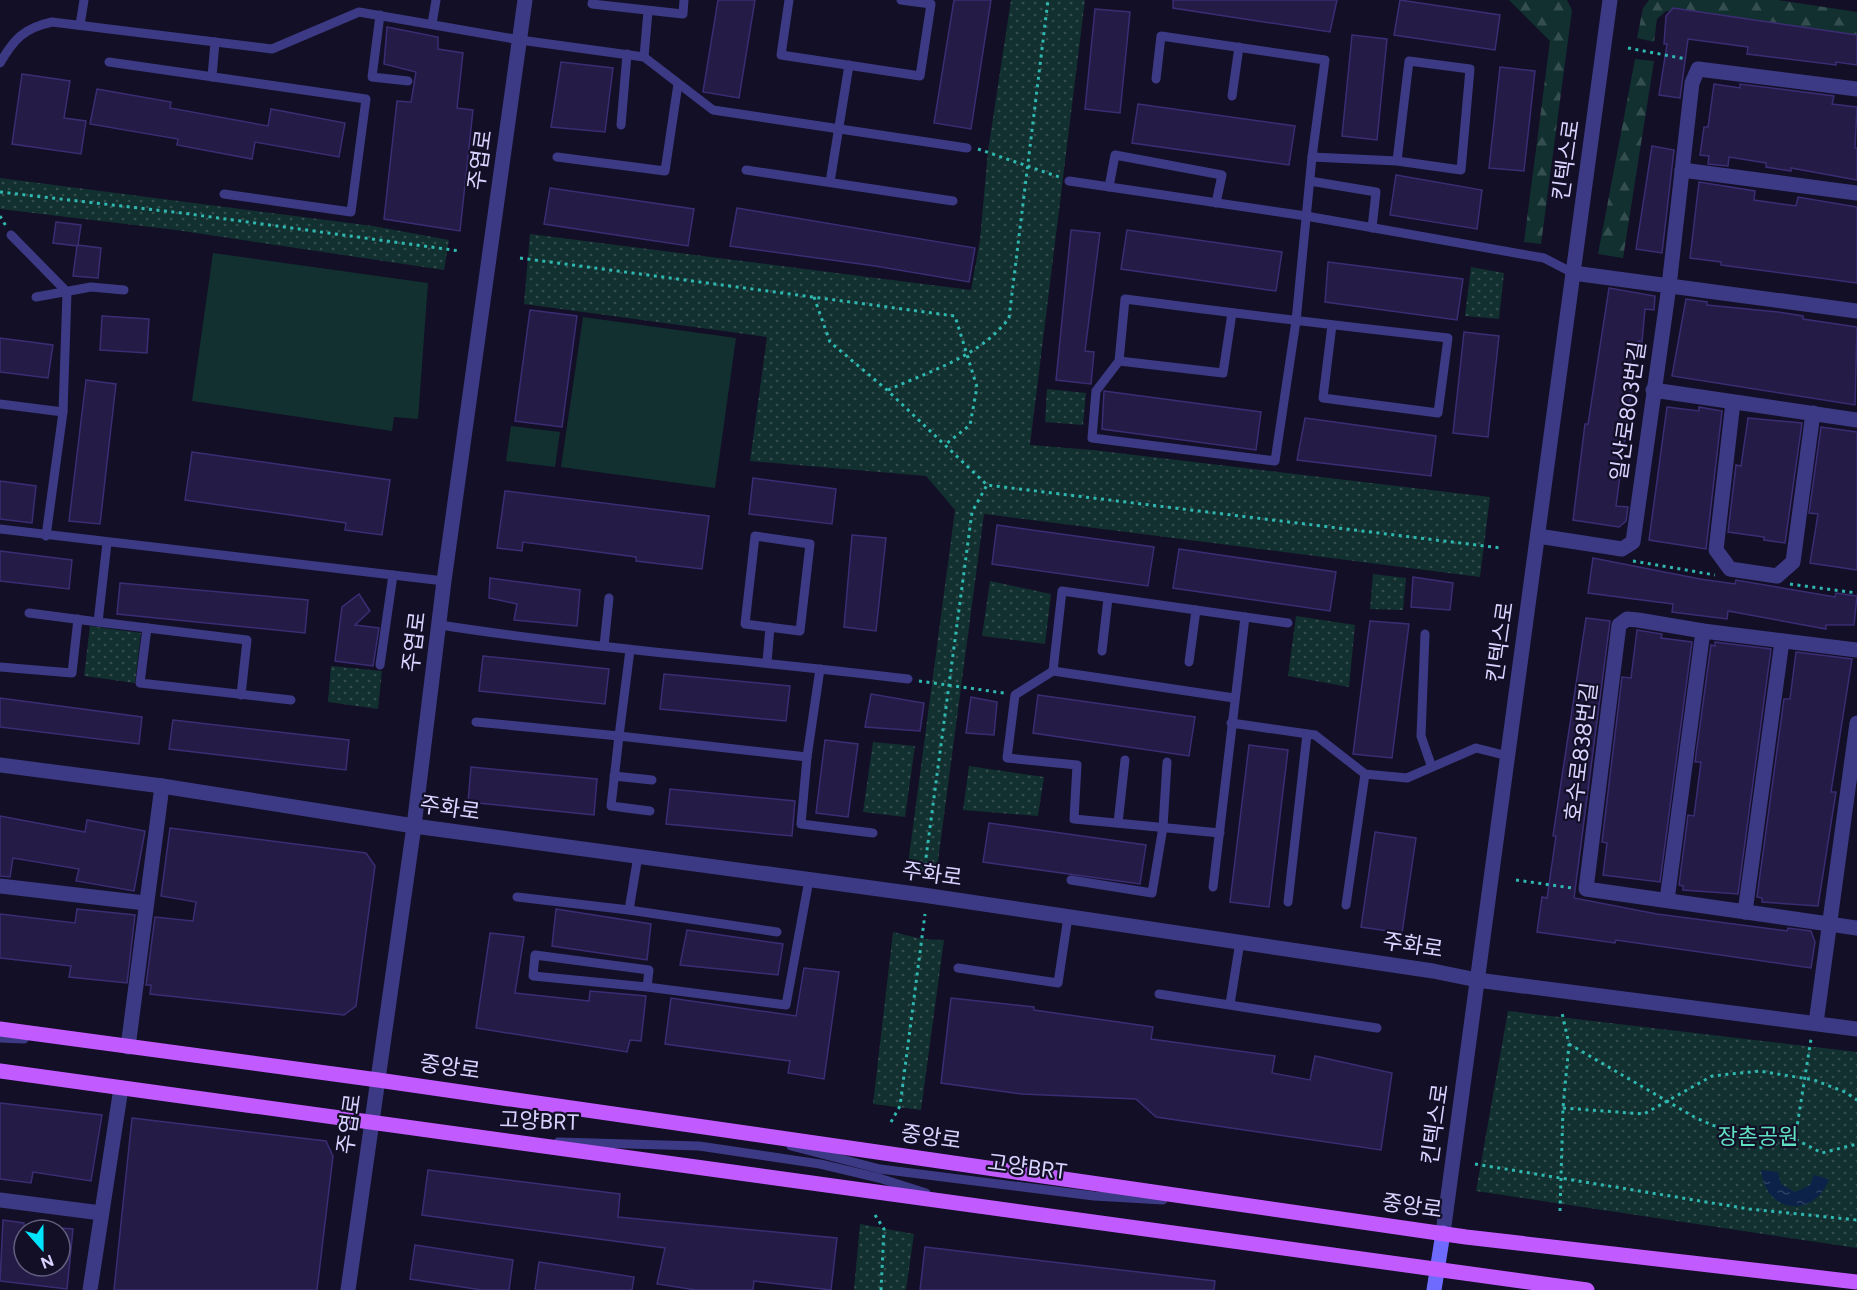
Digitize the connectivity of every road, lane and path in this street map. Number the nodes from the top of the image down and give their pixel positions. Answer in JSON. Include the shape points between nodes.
{"nodes":[{"id":1,"x":84,"y":0,"type":"edge"},
{"id":2,"x":359,"y":0,"type":"edge"},
{"id":3,"x":436,"y":0,"type":"edge"},
{"id":4,"x":525,"y":0,"type":"edge"},
{"id":5,"x":592,"y":0,"type":"edge"},
{"id":6,"x":684,"y":0,"type":"edge"},
{"id":7,"x":789,"y":0,"type":"edge"},
{"id":8,"x":901,"y":0,"type":"edge"},
{"id":9,"x":1048,"y":0,"type":"edge"},
{"id":10,"x":1610,"y":0,"type":"edge"},
{"id":11,"x":648,"y":11,"type":"junction"},
{"id":12,"x":359,"y":12,"type":"junction"},
{"id":13,"x":380,"y":15,"type":"junction"},
{"id":14,"x":432,"y":24,"type":"junction"},
{"id":15,"x":80,"y":25,"type":"junction"},
{"id":16,"x":519,"y":40,"type":"junction"},
{"id":17,"x":216,"y":42,"type":"junction"},
{"id":18,"x":1239,"y":47,"type":"junction"},
{"id":19,"x":1628,"y":48,"type":"dead end"},
{"id":20,"x":627,"y":54,"type":"junction"},
{"id":21,"x":644,"y":57,"type":"junction"},
{"id":22,"x":109,"y":62,"type":"dead end"},
{"id":23,"x":0,"y":63,"type":"edge"},
{"id":24,"x":849,"y":65,"type":"junction"},
{"id":25,"x":1698,"y":69,"type":"junction"},
{"id":26,"x":212,"y":77,"type":"junction"},
{"id":27,"x":1156,"y":79,"type":"dead end"},
{"id":28,"x":408,"y":81,"type":"dead end"},
{"id":29,"x":678,"y":84,"type":"junction"},
{"id":30,"x":1857,"y":89,"type":"edge"},
{"id":31,"x":1232,"y":96,"type":"dead end"},
{"id":32,"x":621,"y":125,"type":"dead end"},
{"id":33,"x":839,"y":129,"type":"junction"},
{"id":34,"x":967,"y":148,"type":"joint"},
{"id":35,"x":557,"y":157,"type":"dead end"},
{"id":36,"x":1312,"y":157,"type":"junction"},
{"id":37,"x":1397,"y":161,"type":"junction"},
{"id":38,"x":1028,"y":168,"type":"junction"},
{"id":39,"x":746,"y":170,"type":"dead end"},
{"id":40,"x":1682,"y":170,"type":"junction"},
{"id":41,"x":1070,"y":180,"type":"joint"},
{"id":42,"x":1310,"y":181,"type":"junction"},
{"id":43,"x":830,"y":183,"type":"junction"},
{"id":44,"x":1109,"y":186,"type":"junction"},
{"id":45,"x":0,"y":192,"type":"edge"},
{"id":46,"x":224,"y":194,"type":"dead end"},
{"id":47,"x":1857,"y":194,"type":"edge"},
{"id":48,"x":953,"y":201,"type":"dead end"},
{"id":49,"x":1216,"y":203,"type":"junction"},
{"id":50,"x":1306,"y":216,"type":"junction"},
{"id":51,"x":1372,"y":228,"type":"junction"},
{"id":52,"x":11,"y":236,"type":"dead end"},
{"id":53,"x":460,"y":251,"type":"dead end"},
{"id":54,"x":520,"y":258,"type":"dead end"},
{"id":55,"x":1573,"y":273,"type":"junction"},
{"id":56,"x":1669,"y":286,"type":"junction"},
{"id":57,"x":124,"y":290,"type":"dead end"},
{"id":58,"x":67,"y":292,"type":"junction"},
{"id":59,"x":36,"y":297,"type":"dead end"},
{"id":60,"x":814,"y":297,"type":"junction"},
{"id":61,"x":1857,"y":311,"type":"edge"},
{"id":62,"x":1232,"y":313,"type":"junction"},
{"id":63,"x":1296,"y":321,"type":"junction"},
{"id":64,"x":1332,"y":325,"type":"junction"},
{"id":65,"x":966,"y":354,"type":"junction"},
{"id":66,"x":1119,"y":361,"type":"junction"},
{"id":67,"x":887,"y":390,"type":"junction"},
{"id":68,"x":1653,"y":390,"type":"junction"},
{"id":69,"x":1734,"y":402,"type":"junction"},
{"id":70,"x":0,"y":404,"type":"edge"},
{"id":71,"x":63,"y":412,"type":"junction"},
{"id":72,"x":1813,"y":413,"type":"junction"},
{"id":73,"x":1857,"y":420,"type":"edge"},
{"id":74,"x":946,"y":444,"type":"junction"},
{"id":75,"x":987,"y":485,"type":"junction"},
{"id":76,"x":0,"y":529,"type":"edge"},
{"id":77,"x":46,"y":536,"type":"junction"},
{"id":78,"x":1538,"y":536,"type":"junction"},
{"id":79,"x":107,"y":543,"type":"junction"},
{"id":80,"x":1502,"y":548,"type":"dead end"},
{"id":81,"x":1631,"y":561,"type":"dead end"},
{"id":82,"x":393,"y":575,"type":"junction"},
{"id":83,"x":1715,"y":575,"type":"dead end"},
{"id":84,"x":1781,"y":579,"type":"junction"},
{"id":85,"x":444,"y":581,"type":"junction"},
{"id":86,"x":1857,"y":593,"type":"edge"},
{"id":87,"x":609,"y":598,"type":"dead end"},
{"id":88,"x":1108,"y":598,"type":"junction"},
{"id":89,"x":1196,"y":610,"type":"junction"},
{"id":90,"x":29,"y":613,"type":"dead end"},
{"id":91,"x":1245,"y":617,"type":"junction"},
{"id":92,"x":78,"y":619,"type":"junction"},
{"id":93,"x":98,"y":622,"type":"junction"},
{"id":94,"x":1288,"y":623,"type":"dead end"},
{"id":95,"x":440,"y":625,"type":"junction"},
{"id":96,"x":770,"y":627,"type":"junction"},
{"id":97,"x":147,"y":628,"type":"junction"},
{"id":98,"x":1703,"y":631,"type":"junction"},
{"id":99,"x":1425,"y":634,"type":"dead end"},
{"id":100,"x":1782,"y":641,"type":"junction"},
{"id":101,"x":604,"y":646,"type":"junction"},
{"id":102,"x":630,"y":650,"type":"junction"},
{"id":103,"x":1857,"y":650,"type":"edge"},
{"id":104,"x":1102,"y":651,"type":"dead end"},
{"id":105,"x":767,"y":662,"type":"junction"},
{"id":106,"x":1190,"y":662,"type":"dead end"},
{"id":107,"x":381,"y":665,"type":"dead end"},
{"id":108,"x":0,"y":668,"type":"edge"},
{"id":109,"x":820,"y":669,"type":"junction"},
{"id":110,"x":1053,"y":671,"type":"junction"},
{"id":111,"x":908,"y":679,"type":"joint"},
{"id":112,"x":951,"y":684,"type":"junction"},
{"id":113,"x":241,"y":695,"type":"junction"},
{"id":114,"x":1015,"y":695,"type":"junction"},
{"id":115,"x":1234,"y":698,"type":"junction"},
{"id":116,"x":291,"y":700,"type":"dead end"},
{"id":117,"x":476,"y":722,"type":"dead end"},
{"id":118,"x":1231,"y":723,"type":"junction"},
{"id":119,"x":1857,"y":723,"type":"edge"},
{"id":120,"x":1307,"y":734,"type":"junction"},
{"id":121,"x":619,"y":736,"type":"junction"},
{"id":122,"x":1508,"y":756,"type":"junction"},
{"id":123,"x":807,"y":757,"type":"junction"},
{"id":124,"x":1125,"y":760,"type":"dead end"},
{"id":125,"x":1167,"y":762,"type":"dead end"},
{"id":126,"x":0,"y":765,"type":"edge"},
{"id":127,"x":1431,"y":765,"type":"junction"},
{"id":128,"x":1365,"y":774,"type":"junction"},
{"id":129,"x":614,"y":776,"type":"junction"},
{"id":130,"x":652,"y":780,"type":"dead end"},
{"id":131,"x":162,"y":786,"type":"junction"},
{"id":132,"x":650,"y":811,"type":"dead end"},
{"id":133,"x":1850,"y":820,"type":"edge"},
{"id":134,"x":1118,"y":823,"type":"junction"},
{"id":135,"x":414,"y":826,"type":"junction"},
{"id":136,"x":1163,"y":827,"type":"junction"},
{"id":137,"x":873,"y":832,"type":"dead end"},
{"id":138,"x":1220,"y":833,"type":"junction"},
{"id":139,"x":638,"y":856,"type":"junction"},
{"id":140,"x":809,"y":880,"type":"junction"},
{"id":141,"x":923,"y":880,"type":"dead end"},
{"id":142,"x":1071,"y":880,"type":"dead end"},
{"id":143,"x":1516,"y":880,"type":"dead end"},
{"id":144,"x":0,"y":886,"type":"edge"},
{"id":145,"x":1213,"y":887,"type":"dead end"},
{"id":146,"x":1586,"y":889,"type":"junction"},
{"id":147,"x":518,"y":897,"type":"dead end"},
{"id":148,"x":1666,"y":900,"type":"junction"},
{"id":149,"x":1288,"y":902,"type":"dead end"},
{"id":150,"x":145,"y":903,"type":"junction"},
{"id":151,"x":1346,"y":905,"type":"dead end"},
{"id":152,"x":629,"y":910,"type":"junction"},
{"id":153,"x":1745,"y":912,"type":"junction"},
{"id":154,"x":925,"y":914,"type":"dead end"},
{"id":155,"x":1068,"y":917,"type":"junction"},
{"id":156,"x":1829,"y":925,"type":"junction"},
{"id":157,"x":1857,"y":928,"type":"edge"},
{"id":158,"x":777,"y":932,"type":"dead end"},
{"id":159,"x":1240,"y":942,"type":"junction"},
{"id":160,"x":958,"y":968,"type":"dead end"},
{"id":161,"x":1477,"y":980,"type":"junction"},
{"id":162,"x":647,"y":987,"type":"junction"},
{"id":163,"x":1159,"y":994,"type":"dead end"},
{"id":164,"x":1230,"y":1004,"type":"junction"},
{"id":165,"x":1562,"y":1013,"type":"dead end"},
{"id":166,"x":1816,"y":1023,"type":"junction"},
{"id":167,"x":1377,"y":1028,"type":"dead end"},
{"id":168,"x":0,"y":1029,"type":"edge"},
{"id":169,"x":1857,"y":1029,"type":"edge"},
{"id":170,"x":0,"y":1038,"type":"edge"},
{"id":171,"x":1811,"y":1039,"type":"dead end"},
{"id":172,"x":98,"y":1042,"type":"junction"},
{"id":173,"x":1569,"y":1044,"type":"junction"},
{"id":174,"x":128,"y":1047,"type":"junction"},
{"id":175,"x":0,"y":1071,"type":"edge"},
{"id":176,"x":1804,"y":1077,"type":"junction"},
{"id":177,"x":378,"y":1080,"type":"junction"},
{"id":178,"x":121,"y":1088,"type":"junction"},
{"id":179,"x":1857,"y":1100,"type":"edge"},
{"id":180,"x":1668,"y":1102,"type":"junction"},
{"id":181,"x":1563,"y":1108,"type":"junction"},
{"id":182,"x":891,"y":1122,"type":"dead end"},
{"id":183,"x":373,"y":1124,"type":"junction"},
{"id":184,"x":487,"y":1139,"type":"junction"},
{"id":185,"x":1795,"y":1139,"type":"junction"},
{"id":186,"x":1857,"y":1144,"type":"edge"},
{"id":187,"x":1475,"y":1164,"type":"dead end"},
{"id":188,"x":1561,"y":1180,"type":"junction"},
{"id":189,"x":0,"y":1200,"type":"edge"},
{"id":190,"x":980,"y":1206,"type":"junction"},
{"id":191,"x":1560,"y":1211,"type":"dead end"},
{"id":192,"x":101,"y":1213,"type":"junction"},
{"id":193,"x":875,"y":1215,"type":"dead end"},
{"id":194,"x":1857,"y":1220,"type":"edge"},
{"id":195,"x":1443,"y":1233,"type":"junction"},
{"id":196,"x":1437,"y":1269,"type":"junction"},
{"id":197,"x":1857,"y":1282,"type":"edge"},
{"id":198,"x":90,"y":1290,"type":"edge"},
{"id":199,"x":348,"y":1290,"type":"edge"},
{"id":200,"x":881,"y":1290,"type":"edge"},
{"id":201,"x":1434,"y":1290,"type":"edge"},
{"id":202,"x":1587,"y":1290,"type":"edge"}],
"edges":[{"from":1,"to":15,"type":"lane"},
{"from":2,"to":12,"type":"lane"},
{"from":3,"to":14,"type":"lane"},
{"from":4,"to":16,"type":"street","name":"주엽로"},
{"from":5,"to":11,"type":"lane","via":[[592,4]]},
{"from":6,"to":11,"type":"lane","via":[[683,14]]},
{"from":7,"to":24,"type":"lane","via":[[781,55]]},
{"from":8,"to":24,"type":"lane","via":[[931,4],[920,76]]},
{"from":9,"to":38,"type":"path"},
{"from":10,"to":55,"type":"street","name":"킨텍스로"},
{"from":11,"to":21,"type":"lane"},
{"from":12,"to":13,"type":"lane"},
{"from":12,"to":17,"type":"lane","via":[[272,49]]},
{"from":13,"to":14,"type":"lane"},
{"from":13,"to":28,"type":"lane","via":[[372,77]]},
{"from":14,"to":16,"type":"lane"},
{"from":15,"to":17,"type":"lane"},
{"from":15,"to":23,"type":"lane","via":[[52,22],[32,26],[18,37]]},
{"from":16,"to":20,"type":"lane"},
{"from":16,"to":85,"type":"street","name":"주엽로"},
{"from":17,"to":26,"type":"lane"},
{"from":18,"to":27,"type":"lane","via":[[1161,36]]},
{"from":18,"to":31,"type":"lane"},
{"from":18,"to":36,"type":"lane","via":[[1325,60]]},
{"from":19,"to":25,"type":"path","via":[[1691,60]]},
{"from":20,"to":21,"type":"lane"},
{"from":20,"to":32,"type":"lane"},
{"from":21,"to":29,"type":"lane"},
{"from":22,"to":26,"type":"lane"},
{"from":24,"to":33,"type":"lane"},
{"from":25,"to":30,"type":"street"},
{"from":25,"to":40,"type":"street","name":"일산로803번길","via":[[1692,82]]},
{"from":26,"to":46,"type":"lane","via":[[366,99],[351,212]]},
{"from":29,"to":33,"type":"lane","via":[[713,110]]},
{"from":29,"to":35,"type":"lane","via":[[665,171]]},
{"from":33,"to":34,"type":"lane"},
{"from":33,"to":43,"type":"lane"},
{"from":34,"to":38,"type":"path","via":[[988,151]]},
{"from":36,"to":37,"type":"lane"},
{"from":36,"to":42,"type":"lane"},
{"from":37,"to":37,"type":"lane","via":[[1461,170],[1470,69],[1409,61]]},
{"from":38,"to":41,"type":"path"},
{"from":38,"to":65,"type":"path","via":[[1009,318],[996,336]]},
{"from":39,"to":43,"type":"lane"},
{"from":40,"to":47,"type":"street"},
{"from":40,"to":56,"type":"street","name":"일산로803번길"},
{"from":41,"to":44,"type":"lane"},
{"from":42,"to":50,"type":"lane"},
{"from":42,"to":51,"type":"lane","via":[[1376,192]]},
{"from":43,"to":48,"type":"lane"},
{"from":44,"to":49,"type":"lane"},
{"from":44,"to":49,"type":"lane","via":[[1114,155],[1221,175]]},
{"from":45,"to":53,"type":"path"},
{"from":49,"to":50,"type":"lane"},
{"from":50,"to":51,"type":"lane"},
{"from":50,"to":63,"type":"lane"},
{"from":51,"to":55,"type":"lane","via":[[1544,258]]},
{"from":52,"to":58,"type":"lane"},
{"from":54,"to":60,"type":"path"},
{"from":55,"to":56,"type":"street"},
{"from":55,"to":78,"type":"street","name":"킨텍스로"},
{"from":56,"to":61,"type":"street"},
{"from":56,"to":68,"type":"street","name":"일산로803번길"},
{"from":57,"to":58,"type":"lane","via":[[91,287]]},
{"from":58,"to":59,"type":"lane"},
{"from":58,"to":71,"type":"lane"},
{"from":60,"to":65,"type":"path","via":[[955,316]]},
{"from":60,"to":67,"type":"path","via":[[831,342]]},
{"from":62,"to":63,"type":"lane"},
{"from":62,"to":66,"type":"lane","via":[[1223,373]]},
{"from":62,"to":66,"type":"lane","via":[[1125,299]]},
{"from":63,"to":64,"type":"lane"},
{"from":63,"to":66,"type":"lane","via":[[1275,461],[1092,438],[1096,391]]},
{"from":64,"to":64,"type":"lane","via":[[1448,338],[1438,413],[1323,398]]},
{"from":65,"to":67,"type":"path"},
{"from":65,"to":74,"type":"path","via":[[977,387],[970,425]]},
{"from":67,"to":74,"type":"path"},
{"from":68,"to":69,"type":"street"},
{"from":68,"to":78,"type":"street","name":"일산로803번길","via":[[1634,542],[1622,549]]},
{"from":69,"to":72,"type":"street"},
{"from":69,"to":84,"type":"street","via":[[1716,550],[1730,568]]},
{"from":70,"to":71,"type":"lane"},
{"from":71,"to":77,"type":"lane"},
{"from":72,"to":73,"type":"street"},
{"from":72,"to":84,"type":"street","via":[[1793,562]]},
{"from":74,"to":75,"type":"path"},
{"from":75,"to":80,"type":"path"},
{"from":75,"to":112,"type":"path","via":[[972,512]]},
{"from":76,"to":77,"type":"lane"},
{"from":77,"to":79,"type":"lane"},
{"from":78,"to":122,"type":"street","name":"킨텍스로"},
{"from":79,"to":82,"type":"lane"},
{"from":79,"to":93,"type":"lane"},
{"from":81,"to":83,"type":"path"},
{"from":82,"to":85,"type":"lane"},
{"from":82,"to":107,"type":"lane"},
{"from":84,"to":86,"type":"path"},
{"from":85,"to":95,"type":"street","name":"주엽로"},
{"from":87,"to":101,"type":"lane"},
{"from":88,"to":89,"type":"lane"},
{"from":88,"to":104,"type":"lane"},
{"from":88,"to":110,"type":"lane","via":[[1062,591]]},
{"from":89,"to":91,"type":"lane"},
{"from":89,"to":106,"type":"lane"},
{"from":90,"to":92,"type":"lane"},
{"from":91,"to":94,"type":"lane"},
{"from":91,"to":115,"type":"lane"},
{"from":92,"to":93,"type":"lane"},
{"from":92,"to":108,"type":"lane","via":[[72,673]]},
{"from":93,"to":97,"type":"lane"},
{"from":95,"to":101,"type":"lane"},
{"from":95,"to":135,"type":"street","name":"주엽로"},
{"from":96,"to":96,"type":"lane","via":[[800,632],[810,544],[755,536],[745,624]]},
{"from":96,"to":105,"type":"lane"},
{"from":97,"to":113,"type":"lane","via":[[247,640]]},
{"from":97,"to":113,"type":"lane","via":[[140,683]]},
{"from":98,"to":100,"type":"street","name":"호수로838번길"},
{"from":98,"to":146,"type":"street","name":"호수로838번길","via":[[1628,619],[1620,625]]},
{"from":98,"to":148,"type":"street"},
{"from":99,"to":127,"type":"lane","via":[[1420,736]]},
{"from":100,"to":103,"type":"street","name":"호수로838번길"},
{"from":100,"to":153,"type":"street"},
{"from":101,"to":102,"type":"lane"},
{"from":102,"to":105,"type":"lane"},
{"from":102,"to":121,"type":"lane"},
{"from":105,"to":109,"type":"lane"},
{"from":109,"to":111,"type":"lane"},
{"from":109,"to":123,"type":"lane"},
{"from":110,"to":114,"type":"lane"},
{"from":110,"to":115,"type":"lane"},
{"from":111,"to":112,"type":"path"},
{"from":112,"to":114,"type":"path"},
{"from":112,"to":141,"type":"path"},
{"from":113,"to":116,"type":"lane"},
{"from":114,"to":134,"type":"lane","via":[[1007,759],[1077,765],[1074,819]]},
{"from":115,"to":118,"type":"lane"},
{"from":117,"to":121,"type":"lane"},
{"from":118,"to":120,"type":"lane"},
{"from":118,"to":138,"type":"lane"},
{"from":119,"to":133,"type":"street"},
{"from":120,"to":128,"type":"lane","via":[[1315,735]]},
{"from":120,"to":149,"type":"lane"},
{"from":121,"to":123,"type":"lane"},
{"from":121,"to":129,"type":"lane"},
{"from":122,"to":127,"type":"lane","via":[[1476,748]]},
{"from":122,"to":161,"type":"street","name":"킨텍스로"},
{"from":123,"to":137,"type":"lane","via":[[801,824]]},
{"from":124,"to":134,"type":"lane"},
{"from":125,"to":136,"type":"lane"},
{"from":126,"to":131,"type":"street","name":"주화로"},
{"from":127,"to":128,"type":"lane","via":[[1407,778]]},
{"from":128,"to":151,"type":"lane"},
{"from":129,"to":130,"type":"lane"},
{"from":129,"to":132,"type":"lane","via":[[611,806]]},
{"from":131,"to":135,"type":"street","name":"주화로"},
{"from":131,"to":150,"type":"street"},
{"from":133,"to":156,"type":"street"},
{"from":134,"to":136,"type":"lane"},
{"from":135,"to":139,"type":"street","name":"주화로"},
{"from":135,"to":177,"type":"street","name":"주엽로"},
{"from":136,"to":138,"type":"lane"},
{"from":136,"to":142,"type":"lane","via":[[1152,893]]},
{"from":138,"to":145,"type":"lane"},
{"from":139,"to":140,"type":"street","name":"주화로"},
{"from":139,"to":152,"type":"lane"},
{"from":140,"to":155,"type":"street","name":"주화로"},
{"from":140,"to":162,"type":"lane","via":[[786,1005]]},
{"from":143,"to":146,"type":"path"},
{"from":144,"to":150,"type":"street"},
{"from":146,"to":148,"type":"street"},
{"from":147,"to":152,"type":"lane"},
{"from":148,"to":153,"type":"street"},
{"from":150,"to":174,"type":"street"},
{"from":152,"to":158,"type":"lane"},
{"from":153,"to":156,"type":"street"},
{"from":154,"to":182,"type":"path","via":[[900,1107]]},
{"from":155,"to":159,"type":"street","name":"주화로"},
{"from":155,"to":160,"type":"lane","via":[[1058,983]]},
{"from":156,"to":157,"type":"street"},
{"from":156,"to":166,"type":"street"},
{"from":159,"to":161,"type":"street","name":"주화로"},
{"from":159,"to":164,"type":"lane"},
{"from":161,"to":166,"type":"street","name":"주화로"},
{"from":161,"to":195,"type":"street","name":"킨텍스로"},
{"from":162,"to":162,"type":"lane","via":[[533,976],[535,955],[649,970]]},
{"from":163,"to":164,"type":"lane"},
{"from":164,"to":167,"type":"lane"},
{"from":165,"to":173,"type":"path"},
{"from":166,"to":169,"type":"street","name":"주화로"},
{"from":168,"to":172,"type":"main road","name":"중앙로"},
{"from":170,"to":172,"type":"lane"},
{"from":171,"to":176,"type":"path"},
{"from":172,"to":174,"type":"main road","name":"중앙로"},
{"from":173,"to":180,"type":"path"},
{"from":173,"to":181,"type":"path"},
{"from":174,"to":177,"type":"main road","name":"중앙로"},
{"from":175,"to":178,"type":"main road"},
{"from":176,"to":179,"type":"path"},
{"from":176,"to":180,"type":"path","via":[[1760,1071],[1712,1076]]},
{"from":176,"to":185,"type":"path"},
{"from":177,"to":183,"type":"street","name":"주엽로"},
{"from":177,"to":195,"type":"main road","name":"중앙로"},
{"from":178,"to":183,"type":"main road"},
{"from":178,"to":192,"type":"street"},
{"from":180,"to":181,"type":"path","via":[[1644,1114]]},
{"from":180,"to":185,"type":"path","via":[[1759,1148]]},
{"from":181,"to":188,"type":"path"},
{"from":183,"to":184,"type":"main road"},
{"from":183,"to":199,"type":"street","name":"주엽로"},
{"from":184,"to":190,"type":"main road"},
{"from":184,"to":190,"type":"lane","name":"고양BRT","via":[[699,1146],[820,1164]]},
{"from":185,"to":186,"type":"path","via":[[1822,1154]]},
{"from":187,"to":188,"type":"path"},
{"from":188,"to":191,"type":"path"},
{"from":188,"to":194,"type":"path","via":[[1749,1209]]},
{"from":189,"to":192,"type":"street"},
{"from":190,"to":196,"type":"main road"},
{"from":192,"to":198,"type":"street"},
{"from":193,"to":200,"type":"path","via":[[885,1229]]},
{"from":195,"to":196,"type":"main road","name":"킨텍스로"},
{"from":195,"to":197,"type":"main road","name":"중앙로"},
{"from":196,"to":201,"type":"main road","name":"킨텍스로"},
{"from":196,"to":202,"type":"main road"}]}
